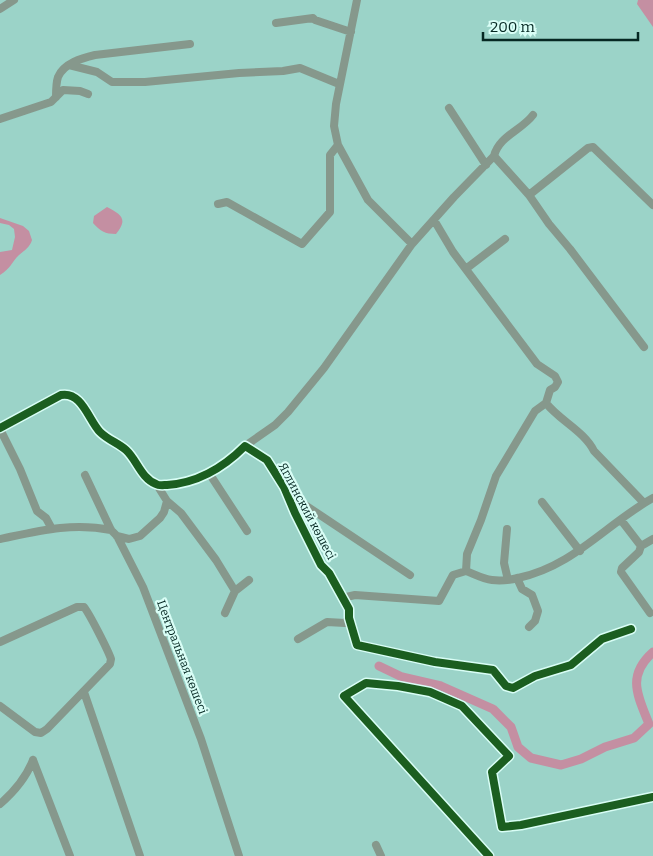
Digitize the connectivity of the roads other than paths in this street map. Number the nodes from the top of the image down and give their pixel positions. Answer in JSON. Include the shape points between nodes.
{"nodes":[{"id":1,"x":14,"y":0,"type":"edge"},
{"id":2,"x":357,"y":0,"type":"edge"},
{"id":3,"x":0,"y":9,"type":"edge"},
{"id":4,"x":276,"y":23,"type":"dead end"},
{"id":5,"x":351,"y":32,"type":"junction"},
{"id":6,"x":190,"y":44,"type":"dead end"},
{"id":7,"x":69,"y":65,"type":"junction"},
{"id":8,"x":339,"y":84,"type":"junction"},
{"id":9,"x":88,"y":94,"type":"dead end"},
{"id":10,"x":56,"y":97,"type":"junction"},
{"id":11,"x":449,"y":108,"type":"dead end"},
{"id":12,"x":533,"y":115,"type":"dead end"},
{"id":13,"x":0,"y":119,"type":"edge"},
{"id":14,"x":338,"y":146,"type":"junction"},
{"id":15,"x":494,"y":156,"type":"junction"},
{"id":16,"x":486,"y":165,"type":"junction"},
{"id":17,"x":529,"y":195,"type":"junction"},
{"id":18,"x":218,"y":204,"type":"dead end"},
{"id":19,"x":653,"y":205,"type":"edge"},
{"id":20,"x":434,"y":220,"type":"junction"},
{"id":21,"x":505,"y":239,"type":"dead end"},
{"id":22,"x":412,"y":244,"type":"junction"},
{"id":23,"x":467,"y":268,"type":"junction"},
{"id":24,"x":644,"y":347,"type":"dead end"},
{"id":25,"x":546,"y":403,"type":"junction"},
{"id":26,"x":0,"y":428,"type":"edge"},
{"id":27,"x":245,"y":446,"type":"junction"},
{"id":28,"x":209,"y":473,"type":"junction"},
{"id":29,"x":85,"y":475,"type":"dead end"},
{"id":30,"x":157,"y":485,"type":"junction"},
{"id":31,"x":287,"y":493,"type":"junction"},
{"id":32,"x":653,"y":498,"type":"edge"},
{"id":33,"x":167,"y":501,"type":"junction"},
{"id":34,"x":542,"y":502,"type":"dead end"},
{"id":35,"x":644,"y":503,"type":"junction"},
{"id":36,"x":622,"y":520,"type":"junction"},
{"id":37,"x":52,"y":528,"type":"junction"},
{"id":38,"x":507,"y":529,"type":"dead end"},
{"id":39,"x":111,"y":530,"type":"junction"},
{"id":40,"x":247,"y":531,"type":"dead end"},
{"id":41,"x":117,"y":536,"type":"junction"},
{"id":42,"x":0,"y":539,"type":"edge"},
{"id":43,"x":653,"y":539,"type":"edge"},
{"id":44,"x":641,"y":546,"type":"junction"},
{"id":45,"x":580,"y":551,"type":"junction"},
{"id":46,"x":466,"y":572,"type":"junction"},
{"id":47,"x":410,"y":575,"type":"dead end"},
{"id":48,"x":517,"y":578,"type":"junction"},
{"id":49,"x":249,"y":580,"type":"dead end"},
{"id":50,"x":508,"y":580,"type":"junction"},
{"id":51,"x":235,"y":591,"type":"junction"},
{"id":52,"x":342,"y":598,"type":"junction"},
{"id":53,"x":225,"y":612,"type":"dead end"},
{"id":54,"x":650,"y":613,"type":"dead end"},
{"id":55,"x":349,"y":618,"type":"junction"},
{"id":56,"x":529,"y":627,"type":"dead end"},
{"id":57,"x":631,"y":629,"type":"dead end"},
{"id":58,"x":298,"y":639,"type":"dead end"},
{"id":59,"x":0,"y":642,"type":"edge"},
{"id":60,"x":84,"y":692,"type":"junction"},
{"id":61,"x":0,"y":706,"type":"edge"},
{"id":62,"x":653,"y":796,"type":"edge"},
{"id":63,"x":0,"y":804,"type":"edge"},
{"id":64,"x":376,"y":845,"type":"dead end"},
{"id":65,"x":70,"y":856,"type":"edge"},
{"id":66,"x":140,"y":856,"type":"edge"},
{"id":67,"x":239,"y":856,"type":"edge"},
{"id":68,"x":381,"y":856,"type":"edge"},
{"id":69,"x":489,"y":856,"type":"edge"}],
"edges":[{"from":1,"to":3,"type":"street"},
{"from":2,"to":5,"type":"street"},
{"from":4,"to":5,"type":"street","via":[[313,18]]},
{"from":5,"to":8,"type":"street"},
{"from":6,"to":7,"type":"street","via":[[95,55],[80,58]]},
{"from":7,"to":8,"type":"street","via":[[97,72],[112,82],[300,68]]},
{"from":7,"to":10,"type":"street","via":[[58,77]]},
{"from":8,"to":14,"type":"street","via":[[334,126]]},
{"from":9,"to":10,"type":"street","via":[[80,90],[64,90]]},
{"from":10,"to":13,"type":"street","via":[[51,102]]},
{"from":11,"to":16,"type":"street"},
{"from":12,"to":15,"type":"street","via":[[496,148]]},
{"from":14,"to":18,"type":"street","via":[[330,155],[330,212],[302,244],[227,202]]},
{"from":14,"to":22,"type":"street","via":[[368,200]]},
{"from":15,"to":16,"type":"street"},
{"from":15,"to":17,"type":"street"},
{"from":16,"to":20,"type":"street"},
{"from":17,"to":19,"type":"street","via":[[592,147]]},
{"from":17,"to":24,"type":"street"},
{"from":20,"to":22,"type":"street"},
{"from":20,"to":23,"type":"street"},
{"from":21,"to":23,"type":"street"},
{"from":22,"to":27,"type":"street","via":[[324,368],[288,412]]},
{"from":23,"to":25,"type":"street","via":[[537,364],[555,376],[558,382],[550,390]]},
{"from":25,"to":35,"type":"street","via":[[553,413],[591,445]]},
{"from":25,"to":46,"type":"street","via":[[535,411],[496,476],[467,554]]},
{"from":26,"to":30,"type":"street","via":[[61,395],[72,396],[84,407],[99,432],[126,450],[146,477]]},
{"from":26,"to":37,"type":"street","via":[[37,510]]},
{"from":27,"to":28,"type":"street"},
{"from":27,"to":31,"type":"street","name":"Яглинский көшесі","via":[[267,460]]},
{"from":28,"to":30,"type":"street","via":[[181,484]]},
{"from":28,"to":40,"type":"street"},
{"from":29,"to":39,"type":"street","name":"Центральная көшесі"},
{"from":30,"to":33,"type":"street"},
{"from":31,"to":47,"type":"street"},
{"from":31,"to":52,"type":"street","name":"Яглинский көшесі","via":[[321,565],[329,572]]},
{"from":32,"to":35,"type":"street"},
{"from":33,"to":41,"type":"street","via":[[160,518],[140,536],[129,539]]},
{"from":33,"to":51,"type":"street","via":[[181,513]]},
{"from":34,"to":45,"type":"street"},
{"from":35,"to":36,"type":"street"},
{"from":36,"to":44,"type":"street"},
{"from":36,"to":45,"type":"street"},
{"from":37,"to":39,"type":"street","via":[[81,526]]},
{"from":37,"to":42,"type":"street"},
{"from":38,"to":50,"type":"street","via":[[504,564]]},
{"from":39,"to":41,"type":"street","name":"Центральная көшесі"},
{"from":41,"to":67,"type":"street","name":"Центральная көшесі","via":[[143,587],[181,686]]},
{"from":43,"to":44,"type":"street"},
{"from":44,"to":54,"type":"street","via":[[621,572]]},
{"from":45,"to":48,"type":"street","via":[[560,563]]},
{"from":46,"to":50,"type":"street","via":[[491,580]]},
{"from":46,"to":52,"type":"street","via":[[452,575],[440,601],[355,595]]},
{"from":48,"to":50,"type":"street"},
{"from":48,"to":56,"type":"street","via":[[522,589],[532,595],[538,611]]},
{"from":49,"to":51,"type":"street"},
{"from":51,"to":53,"type":"street"},
{"from":52,"to":55,"type":"street","name":"Яглинский көшесі","via":[[349,609]]},
{"from":55,"to":57,"type":"street","name":"Яглинский көшесі","via":[[357,645],[435,662],[493,670],[506,686],[513,688],[535,676],[571,665],[602,639]]},
{"from":55,"to":58,"type":"street","via":[[345,623],[327,622]]},
{"from":59,"to":60,"type":"street","via":[[77,607],[84,607],[111,658],[110,664]]},
{"from":60,"to":61,"type":"street","via":[[42,733],[35,732]]},
{"from":60,"to":66,"type":"street"},
{"from":62,"to":69,"type":"street","via":[[502,827],[492,772],[509,756],[462,706],[430,692],[366,683],[344,696]]},
{"from":63,"to":65,"type":"street","via":[[20,784],[33,760]]},
{"from":64,"to":68,"type":"street"}]}
